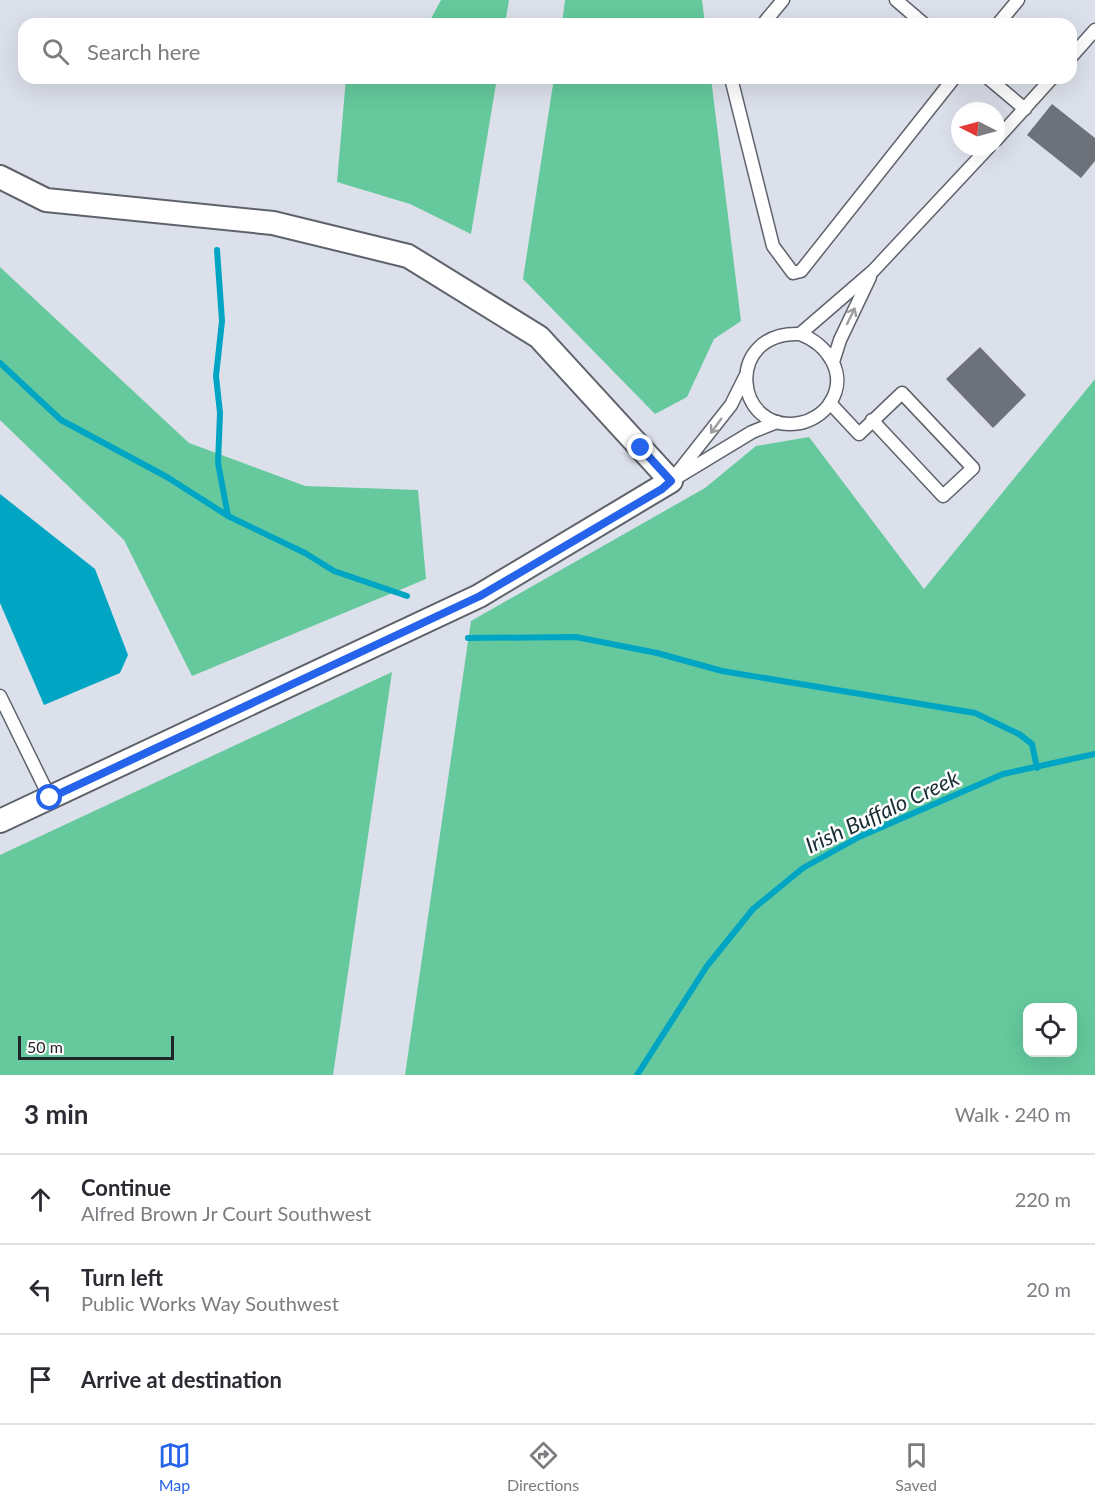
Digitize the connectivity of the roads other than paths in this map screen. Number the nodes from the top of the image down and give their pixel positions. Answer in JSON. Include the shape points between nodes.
{"nodes":[{"id":1,"x":783,"y":0,"type":"edge"},
{"id":2,"x":896,"y":0,"type":"edge"},
{"id":3,"x":1018,"y":0,"type":"edge"},
{"id":4,"x":768,"y":18,"type":"edge"},
{"id":5,"x":917,"y":18,"type":"edge"},
{"id":6,"x":1003,"y":18,"type":"edge"},
{"id":7,"x":1095,"y":30,"type":"edge"},
{"id":8,"x":1077,"y":50,"type":"edge"},
{"id":9,"x":732,"y":84,"type":"edge"},
{"id":10,"x":949,"y":84,"type":"edge"},
{"id":11,"x":995,"y":84,"type":"edge"},
{"id":12,"x":1047,"y":84,"type":"edge"},
{"id":13,"x":1025,"y":109,"type":"junction"},
{"id":14,"x":1005,"y":130,"type":"edge"},
{"id":15,"x":981,"y":156,"type":"edge"},
{"id":16,"x":0,"y":177,"type":"edge"},
{"id":17,"x":873,"y":271,"type":"junction"},
{"id":18,"x":800,"y":334,"type":"junction"},
{"id":19,"x":833,"y":362,"type":"junction"},
{"id":20,"x":745,"y":376,"type":"junction"},
{"id":21,"x":830,"y":403,"type":"junction"},
{"id":22,"x":872,"y":420,"type":"junction"},
{"id":23,"x":777,"y":422,"type":"junction"},
{"id":24,"x":671,"y":481,"type":"junction"},
{"id":25,"x":0,"y":696,"type":"edge"},
{"id":26,"x":5,"y":718,"type":"edge"},
{"id":27,"x":50,"y":798,"type":"junction"},
{"id":28,"x":0,"y":821,"type":"edge"}],
"edges":[{"from":1,"to":4,"type":"lane"},
{"from":2,"to":5,"type":"lane"},
{"from":3,"to":6,"type":"lane"},
{"from":7,"to":8,"type":"lane"},
{"from":9,"to":10,"type":"lane","via":[[773,246],[793,273],[801,272]]},
{"from":11,"to":13,"type":"lane"},
{"from":12,"to":13,"type":"lane"},
{"from":13,"to":14,"type":"lane"},
{"from":15,"to":17,"type":"lane"},
{"from":16,"to":24,"type":"street","via":[[46,200],[273,223],[408,256],[539,337]]},
{"from":17,"to":18,"type":"lane"},
{"from":19,"to":17,"type":"lane","one_way":true},
{"from":18,"to":19,"type":"lane","via":[[815,339]]},
{"from":18,"to":20,"type":"lane","via":[[784,333],[770,338],[749,361]]},
{"from":19,"to":21,"type":"lane","via":[[837,376]]},
{"from":20,"to":23,"type":"lane","via":[[754,406]]},
{"from":20,"to":24,"type":"lane","one_way":true,"via":[[731,405]]},
{"from":21,"to":22,"type":"lane","via":[[859,434]]},
{"from":21,"to":23,"type":"lane","via":[[806,422]]},
{"from":22,"to":22,"type":"lane","via":[[902,393],[973,468],[943,496]]},
{"from":23,"to":24,"type":"lane","via":[[752,432]]},
{"from":24,"to":27,"type":"street","via":[[480,596]]},
{"from":25,"to":26,"type":"lane"},
{"from":26,"to":27,"type":"lane"},
{"from":27,"to":28,"type":"street"}]}
